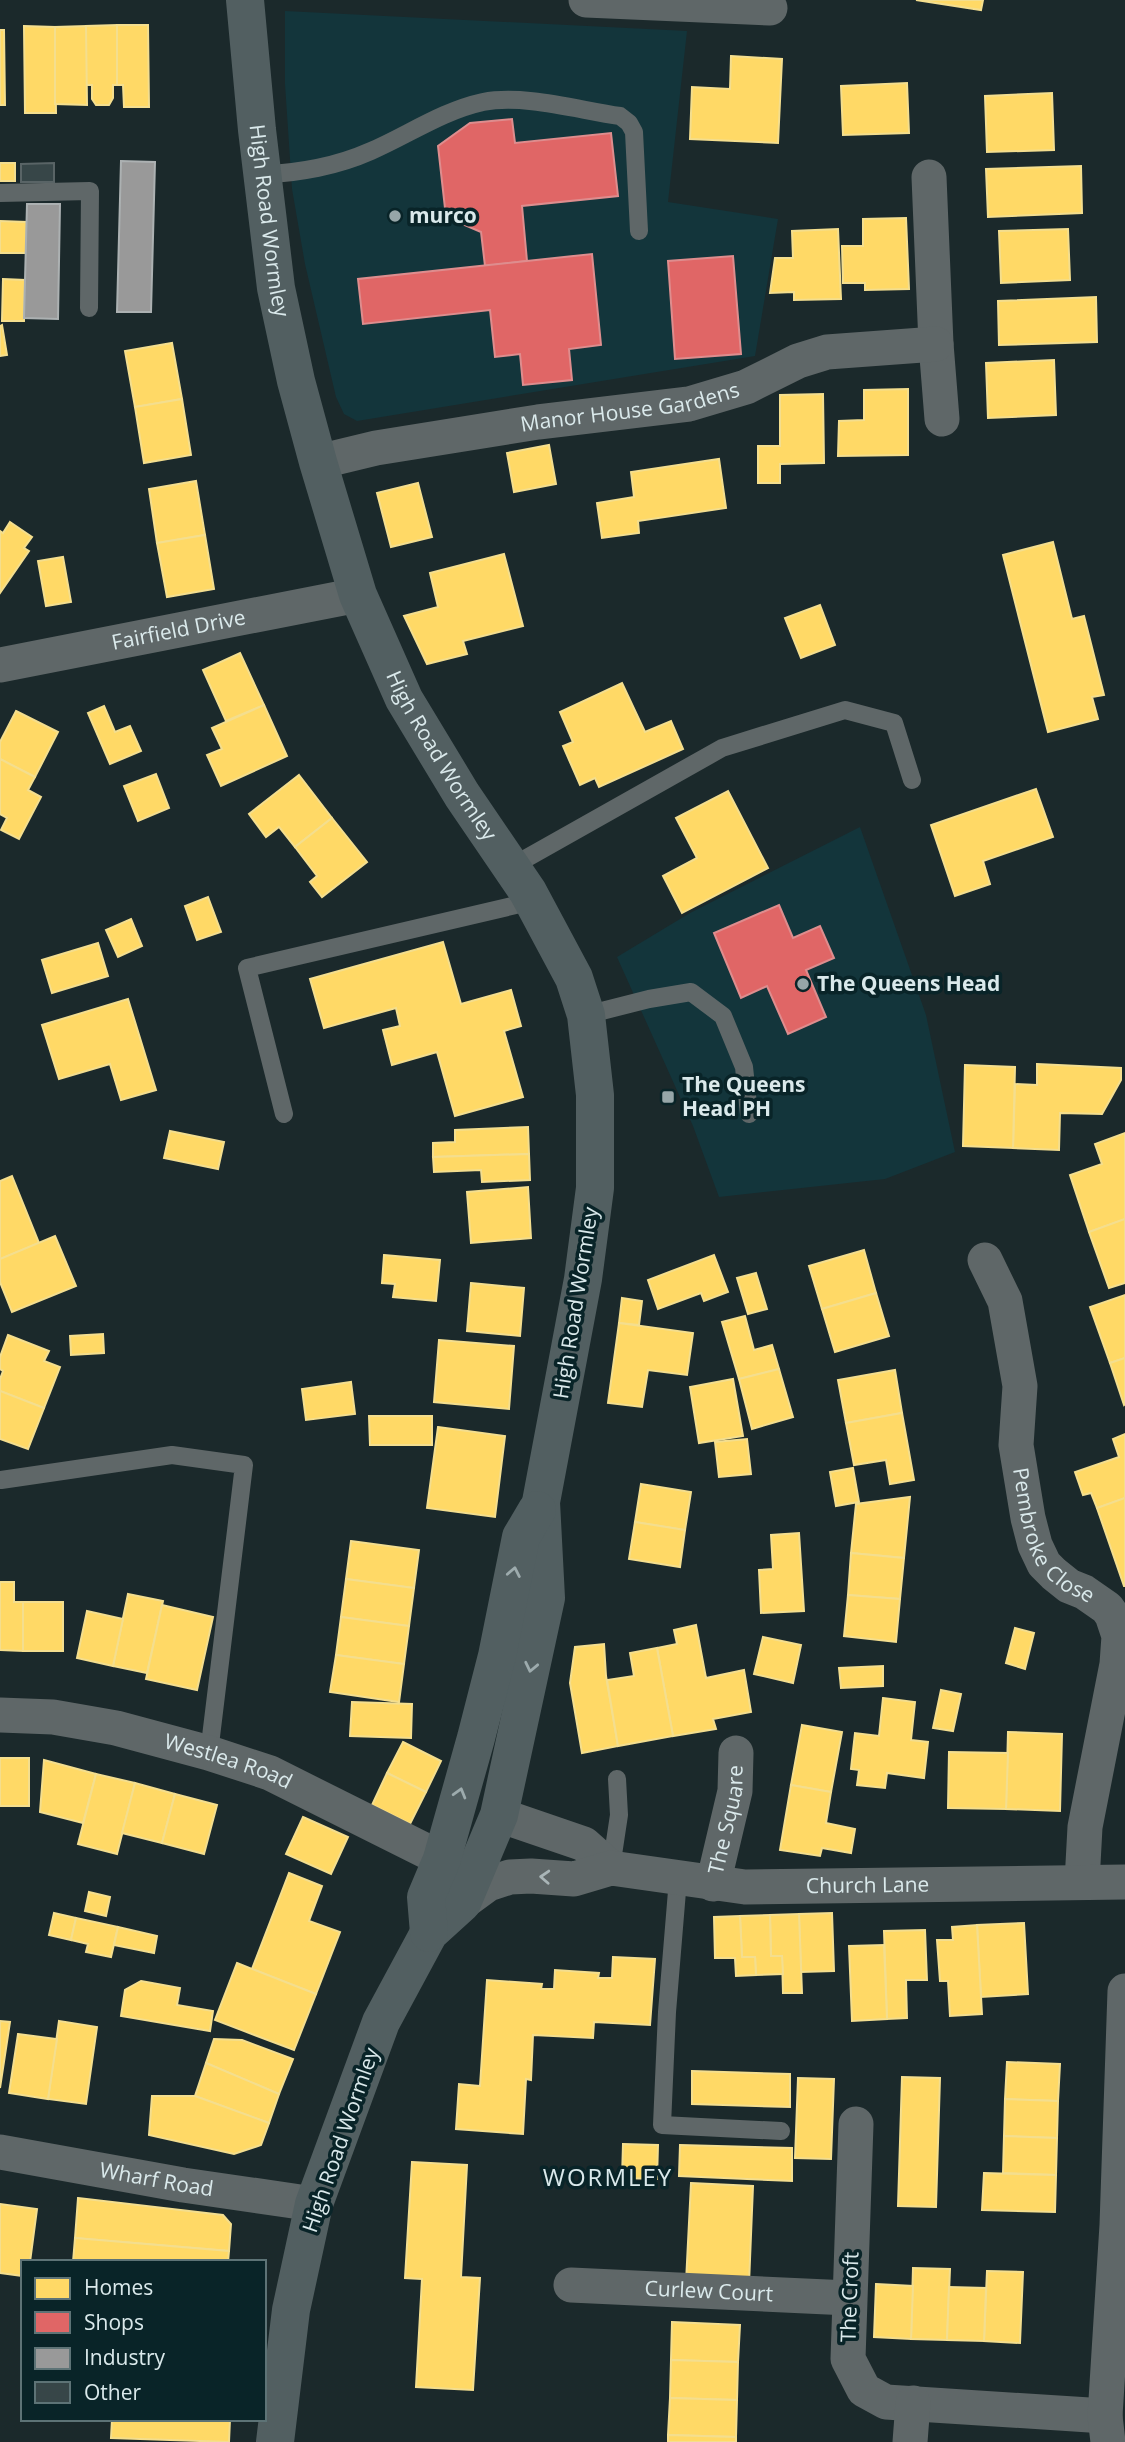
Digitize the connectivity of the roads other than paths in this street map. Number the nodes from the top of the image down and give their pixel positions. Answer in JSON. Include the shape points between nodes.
{"nodes":[{"id":1,"x":245,"y":0,"type":"edge"},
{"id":2,"x":586,"y":0,"type":"edge"},
{"id":3,"x":770,"y":8,"type":"dead end"},
{"id":4,"x":262,"y":175,"type":"junction"},
{"id":5,"x":929,"y":177,"type":"dead end"},
{"id":6,"x":0,"y":193,"type":"edge"},
{"id":7,"x":639,"y":231,"type":"dead end"},
{"id":8,"x":89,"y":309,"type":"dead end"},
{"id":9,"x":936,"y":344,"type":"junction"},
{"id":10,"x":942,"y":419,"type":"dead end"},
{"id":11,"x":318,"y":462,"type":"junction"},
{"id":12,"x":358,"y":595,"type":"junction"},
{"id":13,"x":0,"y":665,"type":"edge"},
{"id":14,"x":912,"y":780,"type":"dead end"},
{"id":15,"x":511,"y":867,"type":"junction"},
{"id":16,"x":533,"y":901,"type":"junction"},
{"id":17,"x":586,"y":1015,"type":"junction"},
{"id":18,"x":284,"y":1114,"type":"dead end"},
{"id":19,"x":749,"y":1114,"type":"dead end"},
{"id":20,"x":985,"y":1260,"type":"dead end"},
{"id":21,"x":1,"y":1479,"type":"edge"},
{"id":22,"x":541,"y":1502,"type":"junction"},
{"id":23,"x":1121,"y":1664,"type":"edge"},
{"id":24,"x":0,"y":1715,"type":"edge"},
{"id":25,"x":209,"y":1753,"type":"junction"},
{"id":26,"x":736,"y":1753,"type":"dead end"},
{"id":27,"x":617,"y":1779,"type":"dead end"},
{"id":28,"x":499,"y":1815,"type":"junction"},
{"id":29,"x":442,"y":1859,"type":"junction"},
{"id":30,"x":611,"y":1868,"type":"junction"},
{"id":31,"x":678,"y":1879,"type":"junction"},
{"id":32,"x":1082,"y":1882,"type":"junction"},
{"id":33,"x":1125,"y":1882,"type":"edge"},
{"id":34,"x":713,"y":1884,"type":"junction"},
{"id":35,"x":462,"y":1903,"type":"junction"},
{"id":36,"x":429,"y":1933,"type":"junction"},
{"id":37,"x":1125,"y":1991,"type":"edge"},
{"id":38,"x":856,"y":2124,"type":"dead end"},
{"id":39,"x":781,"y":2131,"type":"dead end"},
{"id":40,"x":0,"y":2152,"type":"edge"},
{"id":41,"x":314,"y":2204,"type":"junction"},
{"id":42,"x":571,"y":2284,"type":"dead end"},
{"id":43,"x":849,"y":2298,"type":"junction"},
{"id":44,"x":913,"y":2403,"type":"junction"},
{"id":45,"x":1107,"y":2429,"type":"edge"},
{"id":46,"x":275,"y":2442,"type":"edge"},
{"id":47,"x":910,"y":2442,"type":"edge"}],
"edges":[{"from":1,"to":4,"type":"main road","name":"High Road Wormley"},
{"from":2,"to":3,"type":"street"},
{"from":4,"to":7,"type":"lane","via":[[330,167],[450,112],[484,102],[516,100],[620,116],[629,123],[634,132]]},
{"from":4,"to":11,"type":"main road","name":"High Road Wormley","via":[[276,288]]},
{"from":5,"to":9,"type":"street"},
{"from":6,"to":8,"type":"lane","via":[[90,191]]},
{"from":9,"to":10,"type":"street"},
{"from":9,"to":11,"type":"street","name":"Manor House Gardens","via":[[827,352],[746,387],[689,404],[376,448]]},
{"from":11,"to":12,"type":"main road","name":"High Road Wormley"},
{"from":12,"to":13,"type":"street","name":"Fairfield Drive"},
{"from":12,"to":15,"type":"main road","name":"High Road Wormley","via":[[404,699]]},
{"from":14,"to":15,"type":"lane","via":[[894,723],[845,710],[722,748]]},
{"from":15,"to":16,"type":"main road","name":"High Road Wormley"},
{"from":16,"to":17,"type":"main road","name":"High Road Wormley","via":[[574,978]]},
{"from":16,"to":18,"type":"lane","via":[[247,968]]},
{"from":17,"to":19,"type":"lane","via":[[691,992],[723,1016],[744,1067]]},
{"from":17,"to":22,"type":"main road","name":"High Road Wormley","via":[[594,1095],[595,1188],[583,1279]]},
{"from":20,"to":23,"type":"street","name":"Pembroke Close","via":[[1005,1301],[1020,1386],[1016,1445],[1035,1545],[1044,1564],[1112,1615]]},
{"from":21,"to":25,"type":"lane","via":[[172,1455],[244,1465]]},
{"from":22,"to":28,"type":"main road","name":"High Road Wormley","one_way":true,"via":[[545,1598]]},
{"from":29,"to":22,"type":"main road","name":"High Road Wormley","one_way":true,"via":[[497,1656],[521,1537]]},
{"from":23,"to":32,"type":"street","name":"Pembroke Close","via":[[1086,1827]]},
{"from":24,"to":25,"type":"street","name":"Westlea Road","via":[[53,1717],[116,1728]]},
{"from":25,"to":29,"type":"street","name":"Westlea Road","via":[[270,1773]]},
{"from":26,"to":34,"type":"street","name":"The Square","via":[[735,1791]]},
{"from":27,"to":30,"type":"lane","via":[[619,1815]]},
{"from":28,"to":29,"type":"main road","via":[[477,1820]]},
{"from":28,"to":30,"type":"street","via":[[584,1844]]},
{"from":28,"to":35,"type":"main road","name":"High Road Wormley"},
{"from":29,"to":36,"type":"main road","name":"High Road Wormley","via":[[426,1897]]},
{"from":30,"to":31,"type":"street","name":"Church Lane"},
{"from":30,"to":35,"type":"street","name":"Church Lane","one_way":true,"via":[[574,1879],[510,1877],[488,1884]]},
{"from":31,"to":34,"type":"street","name":"Church Lane"},
{"from":31,"to":39,"type":"lane","via":[[662,2125]]},
{"from":32,"to":33,"type":"street","name":"Church Lane"},
{"from":32,"to":34,"type":"street","name":"Church Lane"},
{"from":35,"to":36,"type":"main road","name":"High Road Wormley"},
{"from":36,"to":41,"type":"main road","name":"High Road Wormley","via":[[382,2022]]},
{"from":37,"to":45,"type":"street","name":"The Croft"},
{"from":38,"to":43,"type":"street","name":"The Croft"},
{"from":40,"to":41,"type":"street","name":"Wharf Road"},
{"from":41,"to":46,"type":"main road","name":"High Road Wormley","via":[[291,2310]]},
{"from":42,"to":43,"type":"street","name":"Curlew Court"},
{"from":43,"to":44,"type":"street","name":"The Croft","via":[[848,2359],[864,2390],[886,2402]]},
{"from":44,"to":45,"type":"street","name":"The Croft"},
{"from":44,"to":47,"type":"street"}]}
